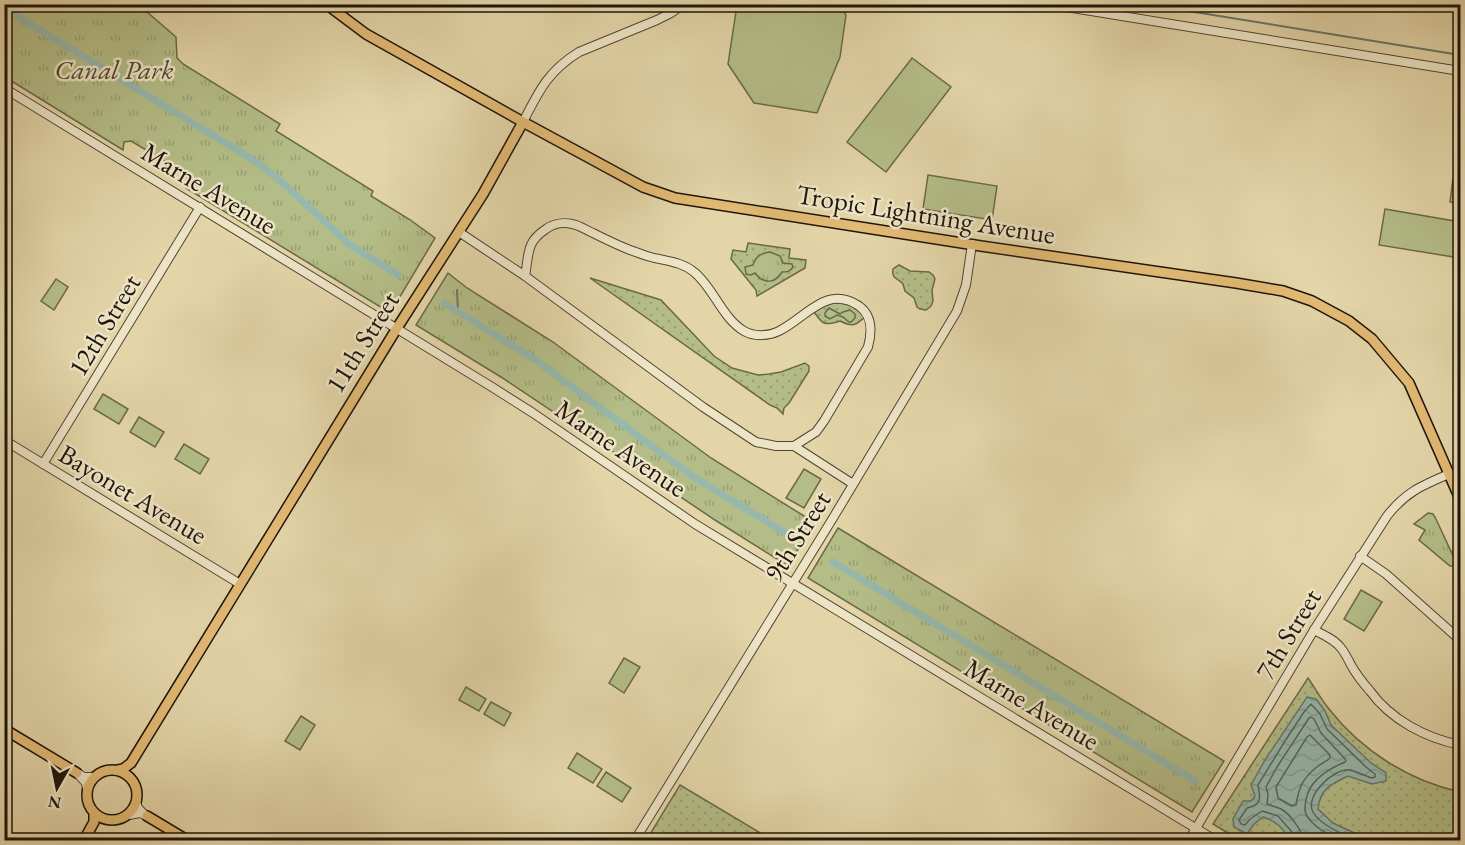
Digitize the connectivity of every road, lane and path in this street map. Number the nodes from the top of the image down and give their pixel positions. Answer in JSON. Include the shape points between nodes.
{"nodes":[{"id":1,"x":326,"y":4,"type":"edge"},
{"id":2,"x":684,"y":4,"type":"edge"},
{"id":3,"x":1048,"y":4,"type":"edge"},
{"id":4,"x":1461,"y":71,"type":"edge"},
{"id":5,"x":4,"y":88,"type":"edge"},
{"id":6,"x":523,"y":122,"type":"junction"},
{"id":7,"x":200,"y":207,"type":"junction"},
{"id":8,"x":459,"y":232,"type":"junction"},
{"id":9,"x":972,"y":244,"type":"junction"},
{"id":10,"x":525,"y":276,"type":"junction"},
{"id":11,"x":397,"y":328,"type":"junction"},
{"id":12,"x":4,"y":440,"type":"edge"},
{"id":13,"x":794,"y":446,"type":"junction"},
{"id":14,"x":43,"y":464,"type":"junction"},
{"id":15,"x":1449,"y":474,"type":"junction"},
{"id":16,"x":853,"y":484,"type":"junction"},
{"id":17,"x":1461,"y":499,"type":"edge"},
{"id":18,"x":1360,"y":556,"type":"junction"},
{"id":19,"x":792,"y":583,"type":"junction"},
{"id":20,"x":240,"y":584,"type":"junction"},
{"id":21,"x":1314,"y":630,"type":"junction"},
{"id":22,"x":1461,"y":640,"type":"edge"},
{"id":23,"x":4,"y":729,"type":"edge"},
{"id":24,"x":1461,"y":746,"type":"edge"},
{"id":25,"x":131,"y":763,"type":"junction"},
{"id":26,"x":118,"y":771,"type":"junction"},
{"id":27,"x":77,"y":774,"type":"junction"},
{"id":28,"x":95,"y":777,"type":"junction"},
{"id":29,"x":131,"y":778,"type":"junction"},
{"id":30,"x":87,"y":789,"type":"junction"},
{"id":31,"x":136,"y":802,"type":"junction"},
{"id":32,"x":93,"y":813,"type":"junction"},
{"id":33,"x":129,"y":815,"type":"junction"},
{"id":34,"x":147,"y":816,"type":"junction"},
{"id":35,"x":105,"y":820,"type":"junction"},
{"id":36,"x":92,"y":827,"type":"junction"},
{"id":37,"x":1197,"y":829,"type":"junction"},
{"id":38,"x":84,"y":840,"type":"edge"},
{"id":39,"x":187,"y":840,"type":"edge"},
{"id":40,"x":635,"y":840,"type":"edge"},
{"id":41,"x":1189,"y":840,"type":"edge"},
{"id":42,"x":1215,"y":840,"type":"edge"}],
"edges":[{"from":1,"to":6,"type":"main road","name":"Tropic Lightning Avenue","via":[[366,34]]},
{"from":2,"to":6,"type":"street","name":"11th Street","via":[[568,59],[544,82]]},
{"from":3,"to":4,"type":"street"},
{"from":5,"to":7,"type":"street","name":"Marne Avenue"},
{"from":6,"to":8,"type":"main road","name":"11th Street"},
{"from":6,"to":9,"type":"main road","name":"Tropic Lightning Avenue","via":[[644,187],[675,198]]},
{"from":7,"to":11,"type":"street","name":"Marne Avenue"},
{"from":7,"to":14,"type":"street","name":"12th Street"},
{"from":8,"to":10,"type":"street"},
{"from":8,"to":11,"type":"main road","name":"11th Street"},
{"from":9,"to":15,"type":"main road","name":"Tropic Lightning Avenue","via":[[1248,285],[1312,301],[1372,339],[1409,383]]},
{"from":9,"to":16,"type":"street","name":"9th Street","via":[[966,285],[957,311]]},
{"from":10,"to":13,"type":"street","via":[[756,442]]},
{"from":10,"to":13,"type":"street","via":[[531,245],[539,233],[562,223],[687,267],[696,273],[734,323],[754,335],[779,331],[831,299],[854,303],[871,324],[868,347],[816,432]]},
{"from":11,"to":19,"type":"street","name":"Marne Avenue","via":[[532,413],[695,524]]},
{"from":11,"to":20,"type":"main road","name":"11th Street"},
{"from":12,"to":14,"type":"street","name":"Bayonet Avenue"},
{"from":13,"to":16,"type":"street"},
{"from":14,"to":20,"type":"street","name":"Bayonet Avenue"},
{"from":15,"to":17,"type":"main road","name":"Tropic Lightning Avenue"},
{"from":15,"to":18,"type":"street","name":"7th Street","via":[[1399,501]]},
{"from":16,"to":19,"type":"street","name":"9th Street"},
{"from":18,"to":21,"type":"street","name":"7th Street"},
{"from":18,"to":22,"type":"street"},
{"from":19,"to":37,"type":"street","name":"Marne Avenue"},
{"from":19,"to":40,"type":"street","name":"9th Street"},
{"from":20,"to":25,"type":"main road","name":"11th Street"},
{"from":21,"to":24,"type":"street","via":[[1340,647],[1371,694],[1389,711],[1426,734]]},
{"from":21,"to":37,"type":"street","name":"7th Street"},
{"from":23,"to":27,"type":"main road"},
{"from":25,"to":26,"type":"main road"},
{"from":25,"to":29,"type":"main road"},
{"from":26,"to":28,"type":"main road","via":[[106,771]]},
{"from":26,"to":29,"type":"main road"},
{"from":27,"to":28,"type":"street"},
{"from":27,"to":30,"type":"street"},
{"from":28,"to":30,"type":"main road"},
{"from":29,"to":31,"type":"main road","via":[[137,789]]},
{"from":30,"to":32,"type":"main road"},
{"from":31,"to":33,"type":"main road"},
{"from":31,"to":34,"type":"street"},
{"from":32,"to":35,"type":"main road"},
{"from":32,"to":36,"type":"main road"},
{"from":33,"to":34,"type":"street"},
{"from":33,"to":35,"type":"main road"},
{"from":34,"to":39,"type":"main road"},
{"from":35,"to":36,"type":"main road"},
{"from":36,"to":38,"type":"main road"},
{"from":37,"to":41,"type":"street","name":"7th Street"},
{"from":37,"to":42,"type":"street","name":"Marne Avenue"}]}
